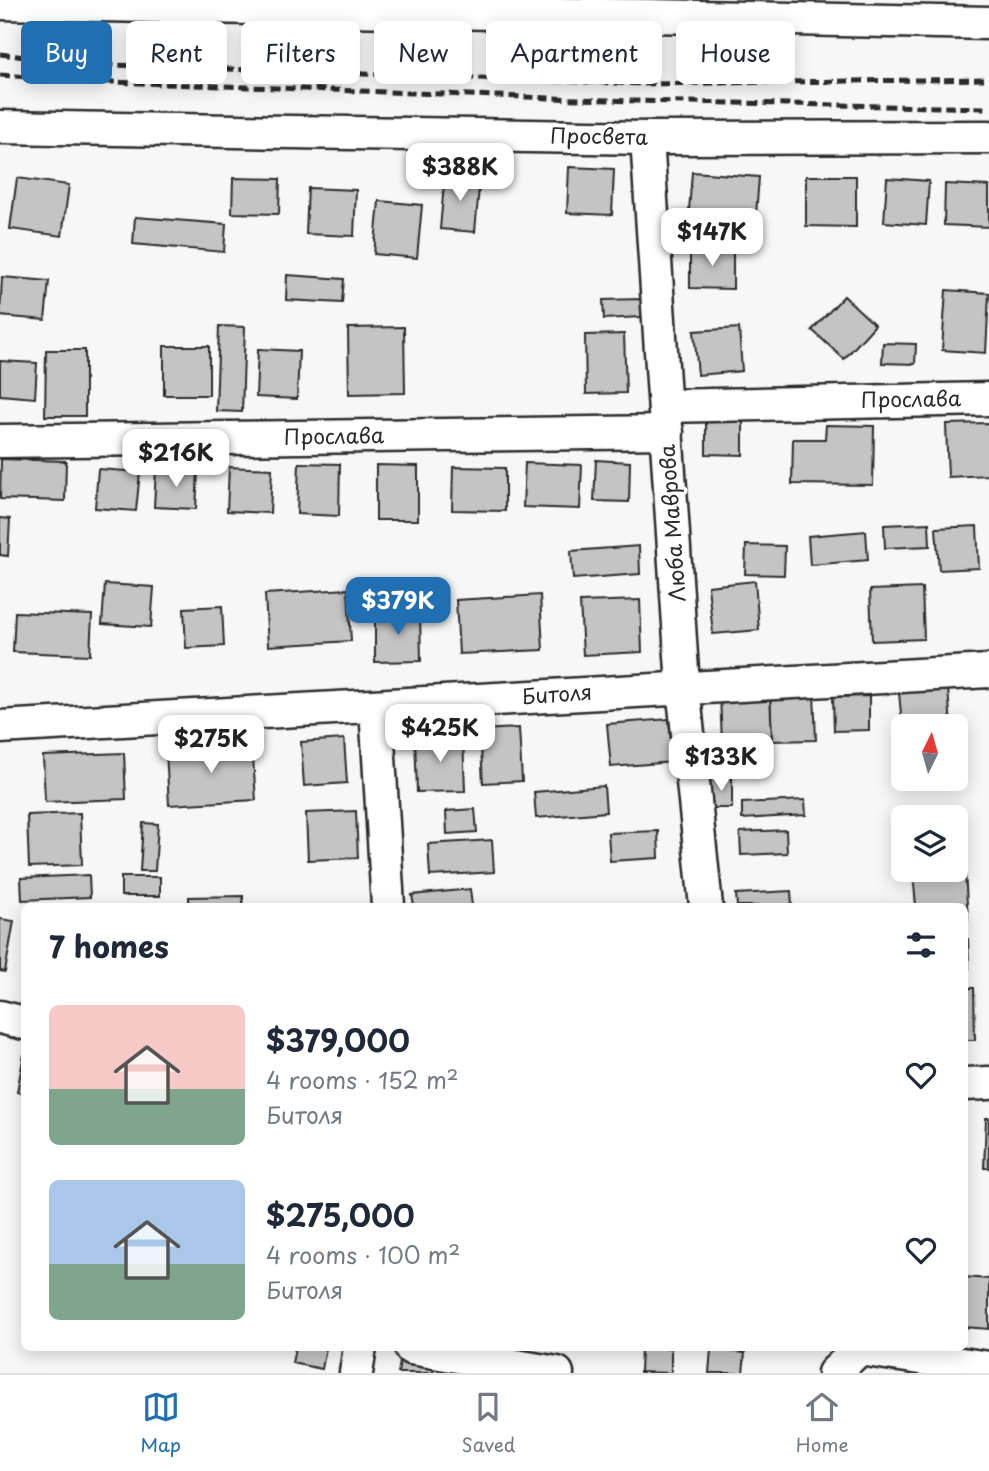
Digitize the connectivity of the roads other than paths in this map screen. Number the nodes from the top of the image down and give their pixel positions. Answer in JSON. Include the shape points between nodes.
{"nodes":[{"id":1,"x":0,"y":3,"type":"edge"},
{"id":2,"x":949,"y":11,"type":"edge"},
{"id":3,"x":989,"y":23,"type":"edge"},
{"id":4,"x":0,"y":127,"type":"edge"},
{"id":5,"x":989,"y":137,"type":"edge"},
{"id":6,"x":647,"y":138,"type":"junction"},
{"id":7,"x":989,"y":399,"type":"edge"},
{"id":8,"x":666,"y":419,"type":"junction"},
{"id":9,"x":0,"y":441,"type":"edge"},
{"id":10,"x":989,"y":671,"type":"edge"},
{"id":11,"x":683,"y":687,"type":"junction"},
{"id":12,"x":376,"y":707,"type":"junction"},
{"id":13,"x":0,"y":727,"type":"edge"},
{"id":14,"x":388,"y":903,"type":"edge"},
{"id":15,"x":706,"y":903,"type":"edge"},
{"id":16,"x":0,"y":1017,"type":"edge"},
{"id":17,"x":21,"y":1022,"type":"edge"},
{"id":18,"x":989,"y":1083,"type":"edge"},
{"id":19,"x":968,"y":1084,"type":"edge"},
{"id":20,"x":360,"y":1351,"type":"edge"},
{"id":21,"x":429,"y":1351,"type":"edge"},
{"id":22,"x":857,"y":1351,"type":"edge"},
{"id":23,"x":873,"y":1351,"type":"edge"},
{"id":24,"x":989,"y":1368,"type":"edge"},
{"id":25,"x":356,"y":1373,"type":"edge"},
{"id":26,"x":557,"y":1373,"type":"edge"},
{"id":27,"x":834,"y":1373,"type":"edge"}],
"edges":[{"from":1,"to":2,"type":"street"},
{"from":2,"to":3,"type":"street"},
{"from":4,"to":6,"type":"street","name":"Просвета"},
{"from":5,"to":6,"type":"street","name":"Просвета"},
{"from":6,"to":8,"type":"street","name":"Люба Маврова"},
{"from":7,"to":8,"type":"street","name":"Прослава"},
{"from":8,"to":9,"type":"street","name":"Прослава"},
{"from":8,"to":11,"type":"street","name":"Люба Маврова"},
{"from":10,"to":11,"type":"street","name":"Битоля"},
{"from":11,"to":12,"type":"street","name":"Битоля"},
{"from":11,"to":15,"type":"street","name":"Люба Маврова"},
{"from":12,"to":13,"type":"street","name":"Битоля"},
{"from":12,"to":14,"type":"street"},
{"from":16,"to":17,"type":"street"},
{"from":18,"to":19,"type":"street"},
{"from":20,"to":25,"type":"street"},
{"from":21,"to":26,"type":"street"},
{"from":22,"to":27,"type":"street"},
{"from":23,"to":24,"type":"street"}]}
